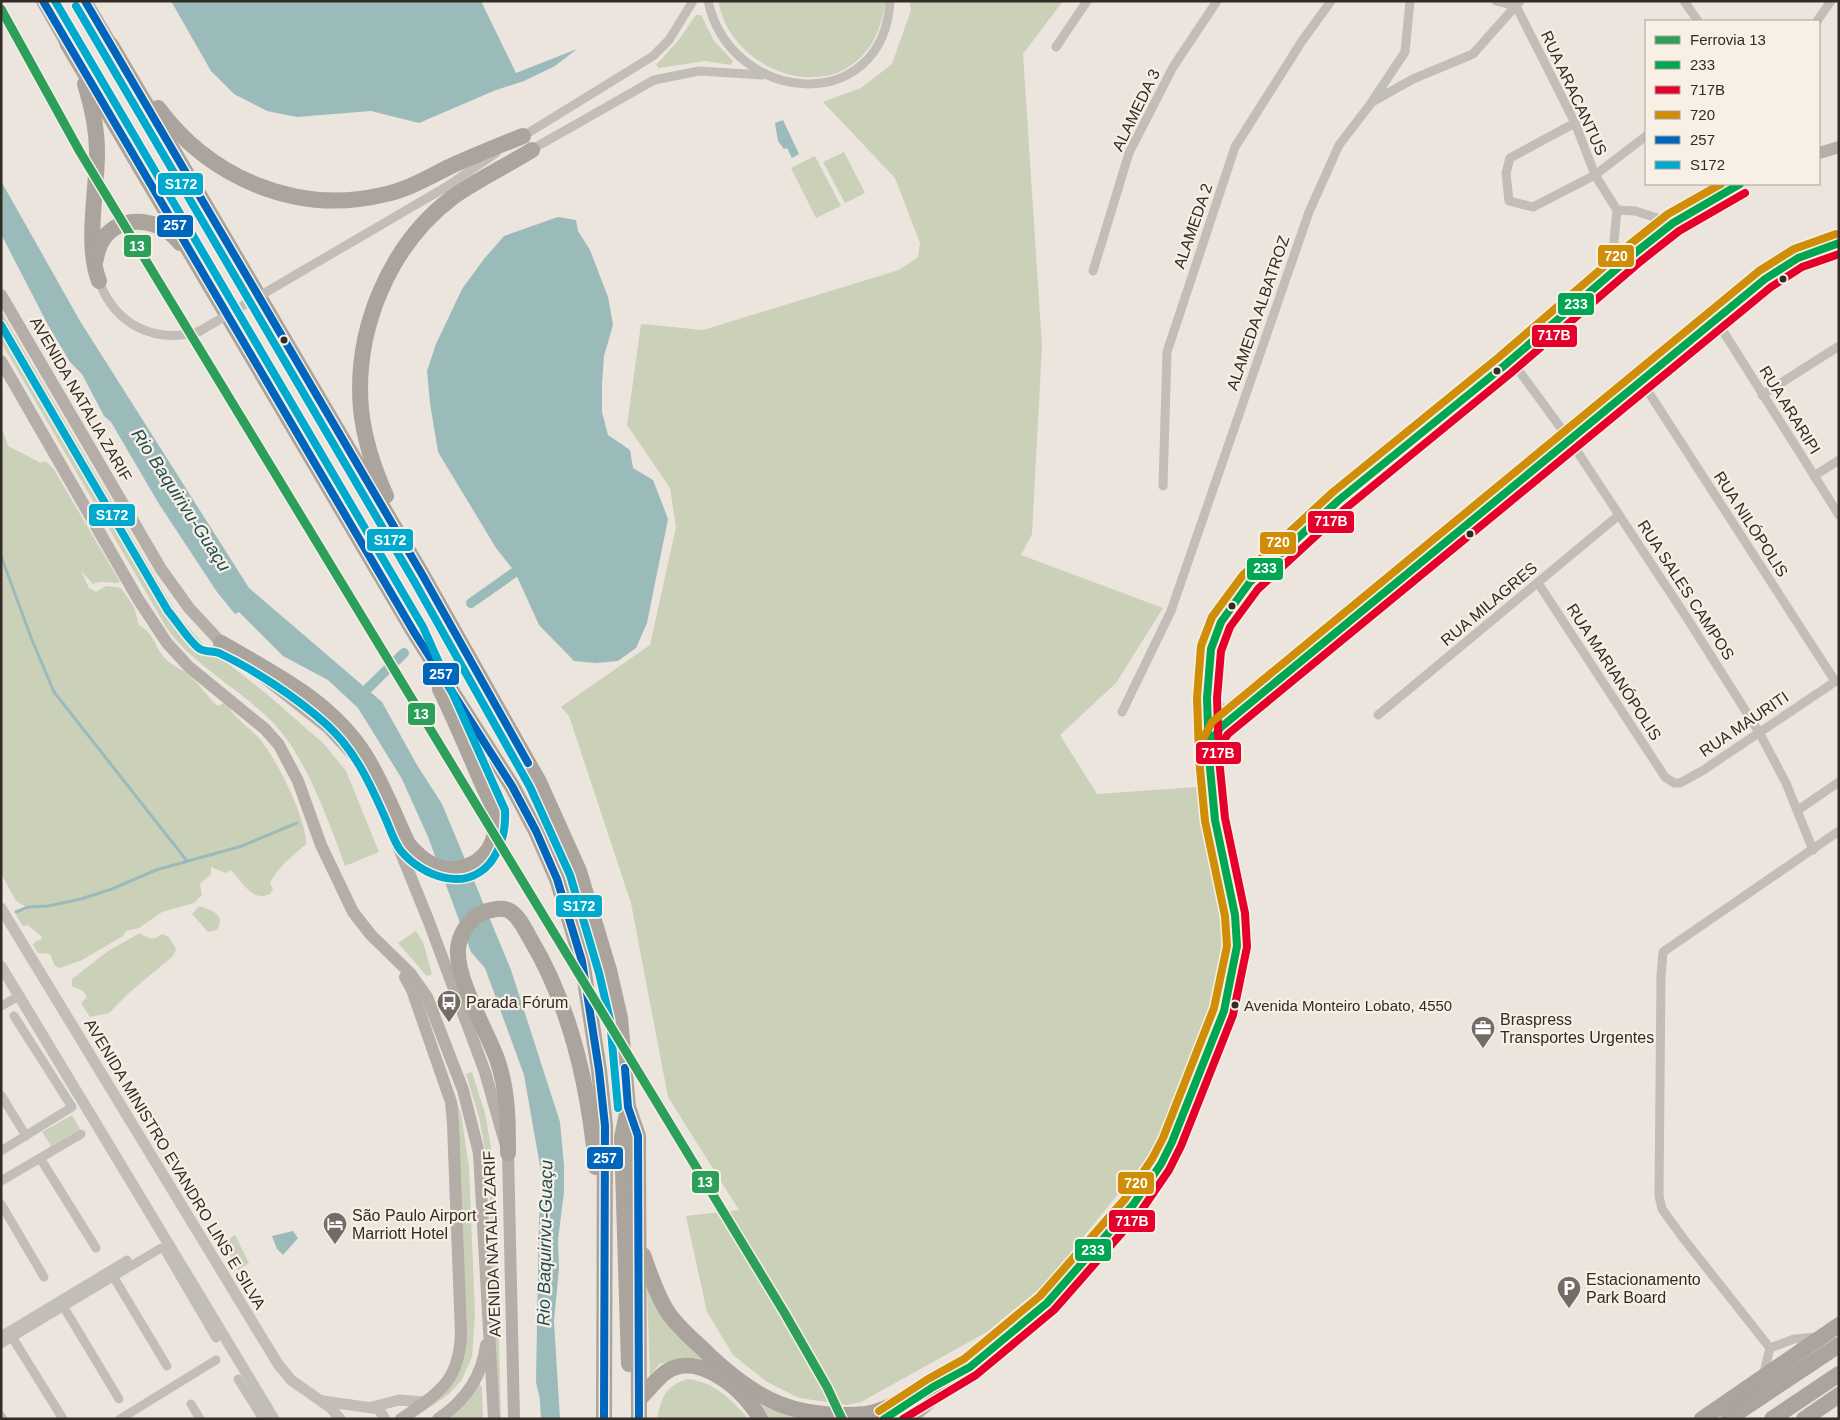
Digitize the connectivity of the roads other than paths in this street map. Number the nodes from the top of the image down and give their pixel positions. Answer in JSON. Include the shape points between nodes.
{"nodes":[{"id":1,"x":43,"y":1,"type":"edge"},
{"id":2,"x":85,"y":1,"type":"edge"},
{"id":3,"x":693,"y":1,"type":"edge"},
{"id":4,"x":708,"y":1,"type":"edge"},
{"id":5,"x":890,"y":1,"type":"edge"},
{"id":6,"x":1087,"y":1,"type":"edge"},
{"id":7,"x":1217,"y":1,"type":"edge"},
{"id":8,"x":1331,"y":1,"type":"edge"},
{"id":9,"x":1410,"y":1,"type":"edge"},
{"id":10,"x":1496,"y":1,"type":"edge"},
{"id":11,"x":1684,"y":1,"type":"edge"},
{"id":12,"x":1830,"y":1,"type":"edge"},
{"id":13,"x":1518,"y":4,"type":"edge"},
{"id":14,"x":1697,"y":20,"type":"edge"},
{"id":15,"x":1818,"y":20,"type":"edge"},
{"id":16,"x":68,"y":43,"type":"junction"},
{"id":17,"x":111,"y":45,"type":"junction"},
{"id":18,"x":1056,"y":47,"type":"dead end"},
{"id":19,"x":763,"y":74,"type":"junction"},
{"id":20,"x":1372,"y":102,"type":"junction"},
{"id":21,"x":1575,"y":123,"type":"junction"},
{"id":22,"x":522,"y":136,"type":"junction"},
{"id":23,"x":1645,"y":137,"type":"edge"},
{"id":24,"x":1839,"y":147,"type":"edge"},
{"id":25,"x":532,"y":150,"type":"junction"},
{"id":26,"x":1820,"y":152,"type":"edge"},
{"id":27,"x":1595,"y":175,"type":"junction"},
{"id":28,"x":1738,"y":185,"type":"edge"},
{"id":29,"x":446,"y":186,"type":"junction"},
{"id":30,"x":1617,"y":210,"type":"junction"},
{"id":31,"x":1672,"y":223,"type":"junction"},
{"id":32,"x":1839,"y":243,"type":"edge"},
{"id":33,"x":1618,"y":267,"type":"junction"},
{"id":34,"x":1093,"y":271,"type":"dead end"},
{"id":35,"x":204,"y":273,"type":"junction"},
{"id":36,"x":99,"y":281,"type":"junction"},
{"id":37,"x":1,"y":295,"type":"edge"},
{"id":38,"x":1716,"y":320,"type":"junction"},
{"id":39,"x":1839,"y":346,"type":"edge"},
{"id":40,"x":1511,"y":360,"type":"junction"},
{"id":41,"x":1,"y":361,"type":"edge"},
{"id":42,"x":1642,"y":382,"type":"junction"},
{"id":43,"x":1762,"y":395,"type":"junction"},
{"id":44,"x":1569,"y":439,"type":"junction"},
{"id":45,"x":1839,"y":460,"type":"edge"},
{"id":46,"x":1814,"y":476,"type":"junction"},
{"id":47,"x":1163,"y":486,"type":"dead end"},
{"id":48,"x":1619,"y":515,"type":"junction"},
{"id":49,"x":1839,"y":516,"type":"edge"},
{"id":50,"x":423,"y":576,"type":"junction"},
{"id":51,"x":1538,"y":583,"type":"junction"},
{"id":52,"x":414,"y":632,"type":"junction"},
{"id":53,"x":221,"y":643,"type":"junction"},
{"id":54,"x":1837,"y":680,"type":"edge"},
{"id":55,"x":1208,"y":698,"type":"junction"},
{"id":56,"x":1122,"y":712,"type":"dead end"},
{"id":57,"x":1236,"y":713,"type":"junction"},
{"id":58,"x":1378,"y":715,"type":"dead end"},
{"id":59,"x":1759,"y":732,"type":"junction"},
{"id":60,"x":1208,"y":747,"type":"junction"},
{"id":61,"x":1665,"y":777,"type":"joint"},
{"id":62,"x":1839,"y":782,"type":"edge"},
{"id":63,"x":1798,"y":810,"type":"junction"},
{"id":64,"x":1839,"y":831,"type":"edge"},
{"id":65,"x":1813,"y":850,"type":"junction"},
{"id":66,"x":1,"y":908,"type":"edge"},
{"id":67,"x":398,"y":964,"type":"junction"},
{"id":68,"x":1,"y":966,"type":"edge"},
{"id":69,"x":19,"y":996,"type":"junction"},
{"id":70,"x":1,"y":1006,"type":"edge"},
{"id":71,"x":14,"y":1016,"type":"dead end"},
{"id":72,"x":1,"y":1095,"type":"edge"},
{"id":73,"x":628,"y":1107,"type":"junction"},
{"id":74,"x":81,"y":1134,"type":"dead end"},
{"id":75,"x":26,"y":1136,"type":"junction"},
{"id":76,"x":1,"y":1151,"type":"edge"},
{"id":77,"x":508,"y":1153,"type":"junction"},
{"id":78,"x":40,"y":1158,"type":"junction"},
{"id":79,"x":1,"y":1181,"type":"edge"},
{"id":80,"x":1,"y":1204,"type":"edge"},
{"id":81,"x":605,"y":1222,"type":"junction"},
{"id":82,"x":164,"y":1238,"type":"junction"},
{"id":83,"x":639,"y":1243,"type":"junction"},
{"id":84,"x":96,"y":1248,"type":"dead end"},
{"id":85,"x":112,"y":1276,"type":"junction"},
{"id":86,"x":44,"y":1277,"type":"dead end"},
{"id":87,"x":63,"y":1306,"type":"junction"},
{"id":88,"x":489,"y":1320,"type":"junction"},
{"id":89,"x":1839,"y":1325,"type":"edge"},
{"id":90,"x":1,"y":1336,"type":"edge"},
{"id":91,"x":12,"y":1337,"type":"junction"},
{"id":92,"x":1820,"y":1337,"type":"junction"},
{"id":93,"x":216,"y":1338,"type":"dead end"},
{"id":94,"x":1,"y":1344,"type":"edge"},
{"id":95,"x":1839,"y":1345,"type":"edge"},
{"id":96,"x":1770,"y":1348,"type":"junction"},
{"id":97,"x":216,"y":1360,"type":"dead end"},
{"id":98,"x":167,"y":1366,"type":"dead end"},
{"id":99,"x":970,"y":1368,"type":"junction"},
{"id":100,"x":1839,"y":1374,"type":"edge"},
{"id":101,"x":1762,"y":1376,"type":"junction"},
{"id":102,"x":238,"y":1379,"type":"dead end"},
{"id":103,"x":933,"y":1387,"type":"junction"},
{"id":104,"x":1839,"y":1395,"type":"edge"},
{"id":105,"x":119,"y":1398,"type":"dead end"},
{"id":106,"x":639,"y":1399,"type":"junction"},
{"id":107,"x":319,"y":1400,"type":"junction"},
{"id":108,"x":425,"y":1402,"type":"junction"},
{"id":109,"x":191,"y":1404,"type":"dead end"},
{"id":110,"x":347,"y":1405,"type":"junction"},
{"id":111,"x":372,"y":1408,"type":"junction"},
{"id":112,"x":63,"y":1419,"type":"edge"},
{"id":113,"x":120,"y":1419,"type":"edge"},
{"id":114,"x":200,"y":1419,"type":"edge"},
{"id":115,"x":263,"y":1419,"type":"edge"},
{"id":116,"x":274,"y":1419,"type":"edge"},
{"id":117,"x":340,"y":1419,"type":"edge"},
{"id":118,"x":345,"y":1419,"type":"edge"},
{"id":119,"x":385,"y":1419,"type":"edge"},
{"id":120,"x":401,"y":1419,"type":"edge"},
{"id":121,"x":438,"y":1419,"type":"edge"},
{"id":122,"x":494,"y":1419,"type":"edge"},
{"id":123,"x":514,"y":1419,"type":"edge"},
{"id":124,"x":604,"y":1419,"type":"edge"},
{"id":125,"x":629,"y":1419,"type":"edge"},
{"id":126,"x":639,"y":1419,"type":"edge"},
{"id":127,"x":760,"y":1419,"type":"edge"},
{"id":128,"x":884,"y":1419,"type":"edge"},
{"id":129,"x":911,"y":1419,"type":"edge"},
{"id":130,"x":1702,"y":1419,"type":"edge"},
{"id":131,"x":1728,"y":1419,"type":"edge"},
{"id":132,"x":1772,"y":1419,"type":"edge"},
{"id":133,"x":1804,"y":1419,"type":"edge"}],
"edges":[{"from":1,"to":16,"type":"main road"},
{"from":2,"to":17,"type":"main road"},
{"from":3,"to":22,"type":"street","via":[[669,40],[653,56]]},
{"from":4,"to":19,"type":"street","via":[[723,36],[737,53]]},
{"from":5,"to":19,"type":"street","via":[[886,26],[879,42],[871,55],[852,71],[814,85],[778,81]]},
{"from":6,"to":18,"type":"street"},
{"from":7,"to":34,"type":"street","name":"ALAMEDA 3","via":[[1173,68],[1129,153]]},
{"from":8,"to":47,"type":"street","name":"ALAMEDA 2","via":[[1235,147],[1167,352]]},
{"from":9,"to":20,"type":"street","via":[[1405,52]]},
{"from":10,"to":13,"type":"street"},
{"from":11,"to":14,"type":"street"},
{"from":12,"to":15,"type":"street"},
{"from":13,"to":20,"type":"street","name":"ALAMEDA ALBATROZ","via":[[1473,54],[1413,79]]},
{"from":13,"to":21,"type":"street","name":"RUA ARACANTUS"},
{"from":16,"to":35,"type":"highway"},
{"from":16,"to":36,"type":"highway","via":[[85,84],[96,128],[92,254]]},
{"from":17,"to":22,"type":"highway","via":[[188,143],[242,180],[275,192],[311,199],[347,200],[382,195],[417,184]]},
{"from":17,"to":50,"type":"highway"},
{"from":19,"to":25,"type":"street","via":[[699,71],[654,80]]},
{"from":20,"to":56,"type":"street","name":"ALAMEDA ALBATROZ","via":[[1339,145],[1309,212],[1171,611]]},
{"from":21,"to":27,"type":"street","name":"RUA ARACANTUS"},
{"from":21,"to":27,"type":"street","via":[[1510,158],[1506,173],[1508,201],[1533,207]]},
{"from":22,"to":29,"type":"street"},
{"from":23,"to":27,"type":"street"},
{"from":24,"to":26,"type":"main road"},
{"from":25,"to":29,"type":"street"},
{"from":25,"to":50,"type":"highway","via":[[453,198],[423,225],[395,263],[380,292],[367,330],[360,369],[361,409],[368,448]]},
{"from":27,"to":30,"type":"street","name":"RUA ARACANTUS"},
{"from":28,"to":31,"type":"main road"},
{"from":29,"to":36,"type":"street","bridge":true,"via":[[200,331],[176,336],[138,329],[114,309]]},
{"from":30,"to":31,"type":"street","via":[[1635,211]]},
{"from":30,"to":33,"type":"street","via":[[1614,241]]},
{"from":31,"to":33,"type":"main road"},
{"from":32,"to":38,"type":"street","via":[[1806,254],[1775,272]]},
{"from":33,"to":40,"type":"main road"},
{"from":35,"to":36,"type":"highway","via":[[167,230],[152,223],[136,221],[116,228],[102,242],[96,262]]},
{"from":35,"to":52,"type":"highway"},
{"from":37,"to":53,"type":"main road","name":"AVENIDA NATALIA ZARIF","via":[[161,569],[189,608]]},
{"from":38,"to":42,"type":"street"},
{"from":38,"to":43,"type":"street","name":"RUA ARARIPI"},
{"from":39,"to":43,"type":"street"},
{"from":40,"to":44,"type":"street","name":"RUA SALES CAMPOS"},
{"from":40,"to":55,"type":"main road","via":[[1339,500],[1250,582],[1231,605],[1213,641]]},
{"from":41,"to":67,"type":"main road","name":"AVENIDA NATALIA ZARIF","via":[[166,643],[279,745],[298,781],[341,891],[367,930]]},
{"from":42,"to":44,"type":"street"},
{"from":42,"to":54,"type":"street","name":"RUA NILÓPOLIS"},
{"from":43,"to":46,"type":"street","name":"RUA ARARIPI"},
{"from":44,"to":48,"type":"street","name":"RUA SALES CAMPOS"},
{"from":44,"to":57,"type":"street"},
{"from":45,"to":46,"type":"street"},
{"from":46,"to":49,"type":"street","name":"RUA ARARIPI"},
{"from":48,"to":51,"type":"street","name":"RUA MILAGRES"},
{"from":48,"to":59,"type":"street","name":"RUA SALES CAMPOS"},
{"from":50,"to":73,"type":"highway","via":[[539,782],[579,871],[620,1018]]},
{"from":51,"to":58,"type":"street","name":"RUA MILAGRES"},
{"from":51,"to":61,"type":"street","name":"RUA MARIANÓPOLIS"},
{"from":52,"to":53,"type":"highway","via":[[495,812],[495,835],[490,848],[480,861],[469,866],[444,870],[418,856],[408,844],[364,754],[345,729],[311,697]]},
{"from":52,"to":81,"type":"highway","via":[[512,786],[536,831],[563,896],[582,961],[600,1070],[605,1126]]},
{"from":53,"to":77,"type":"main road","name":"AVENIDA NATALIA ZARIF","via":[[327,727],[356,758],[375,789],[485,1072]]},
{"from":54,"to":59,"type":"street","name":"RUA MAURITI"},
{"from":55,"to":57,"type":"street","via":[[1220,708]]},
{"from":55,"to":60,"type":"main road"},
{"from":57,"to":60,"type":"street","via":[[1220,728]]},
{"from":59,"to":61,"type":"street","name":"RUA MAURITI","via":[[1680,782],[1674,783]]},
{"from":59,"to":63,"type":"street","name":"RUA SALES CAMPOS"},
{"from":60,"to":99,"type":"main road","via":[[1215,820],[1232,897],[1237,946],[1226,1004],[1194,1091],[1161,1164],[1133,1205],[1047,1303]]},
{"from":62,"to":63,"type":"street"},
{"from":63,"to":65,"type":"street","name":"RUA SALES CAMPOS"},
{"from":64,"to":65,"type":"street"},
{"from":65,"to":96,"type":"street","via":[[1663,952],[1658,1183],[1662,1209]]},
{"from":66,"to":107,"type":"street","name":"AVENIDA MINISTRO EVANDRO LINS E SILVA","via":[[263,1341],[291,1380]]},
{"from":67,"to":88,"type":"main road","name":"AVENIDA NATALIA ZARIF","via":[[410,973],[427,997],[463,1090],[475,1131],[482,1178]]},
{"from":67,"to":108,"type":"main road","via":[[412,990],[451,1102],[454,1124],[460,1352],[452,1378]]},
{"from":68,"to":69,"type":"street"},
{"from":69,"to":70,"type":"street"},
{"from":69,"to":82,"type":"street"},
{"from":71,"to":75,"type":"street","via":[[72,1107]]},
{"from":72,"to":75,"type":"street"},
{"from":73,"to":83,"type":"highway","via":[[638,1136]]},
{"from":73,"to":125,"type":"highway","via":[[622,1137]]},
{"from":74,"to":78,"type":"street"},
{"from":75,"to":76,"type":"street"},
{"from":77,"to":81,"type":"highway","via":[[504,1084],[498,1060],[462,976],[458,951],[461,936],[472,920],[494,909],[507,910],[515,915],[542,959],[565,1015],[587,1094]]},
{"from":77,"to":123,"type":"main road","name":"AVENIDA NATALIA ZARIF"},
{"from":78,"to":79,"type":"street"},
{"from":78,"to":84,"type":"street"},
{"from":80,"to":86,"type":"street"},
{"from":81,"to":124,"type":"highway"},
{"from":82,"to":90,"type":"street"},
{"from":82,"to":116,"type":"street"},
{"from":83,"to":103,"type":"highway","via":[[658,1294],[680,1327],[721,1366],[764,1400],[780,1408],[820,1416],[868,1414]]},
{"from":83,"to":106,"type":"highway"},
{"from":85,"to":87,"type":"street"},
{"from":85,"to":93,"type":"street","via":[[157,1249],[164,1249]]},
{"from":85,"to":98,"type":"street"},
{"from":87,"to":91,"type":"street"},
{"from":87,"to":105,"type":"street"},
{"from":88,"to":121,"type":"main road","via":[[485,1352],[473,1384],[465,1397]]},
{"from":88,"to":122,"type":"main road","name":"AVENIDA NATALIA ZARIF"},
{"from":89,"to":92,"type":"highway"},
{"from":91,"to":94,"type":"street"},
{"from":91,"to":112,"type":"street"},
{"from":92,"to":96,"type":"street","via":[[1794,1339]]},
{"from":92,"to":101,"type":"highway"},
{"from":95,"to":131,"type":"highway"},
{"from":96,"to":101,"type":"street"},
{"from":97,"to":113,"type":"street"},
{"from":99,"to":103,"type":"main road"},
{"from":99,"to":129,"type":"main road"},
{"from":100,"to":132,"type":"highway"},
{"from":101,"to":130,"type":"highway"},
{"from":102,"to":115,"type":"street"},
{"from":103,"to":128,"type":"main road"},
{"from":104,"to":133,"type":"highway"},
{"from":106,"to":126,"type":"highway"},
{"from":106,"to":127,"type":"highway","via":[[666,1372],[690,1365],[716,1374],[744,1398]]},
{"from":107,"to":110,"type":"street"},
{"from":107,"to":117,"type":"street","name":"AVENIDA MINISTRO EVANDRO LINS E SILVA"},
{"from":108,"to":111,"type":"street","via":[[399,1400]]},
{"from":108,"to":120,"type":"main road"},
{"from":109,"to":114,"type":"street"},
{"from":110,"to":111,"type":"street"},
{"from":110,"to":118,"type":"street"},
{"from":111,"to":119,"type":"street","via":[[379,1409]]}]}
